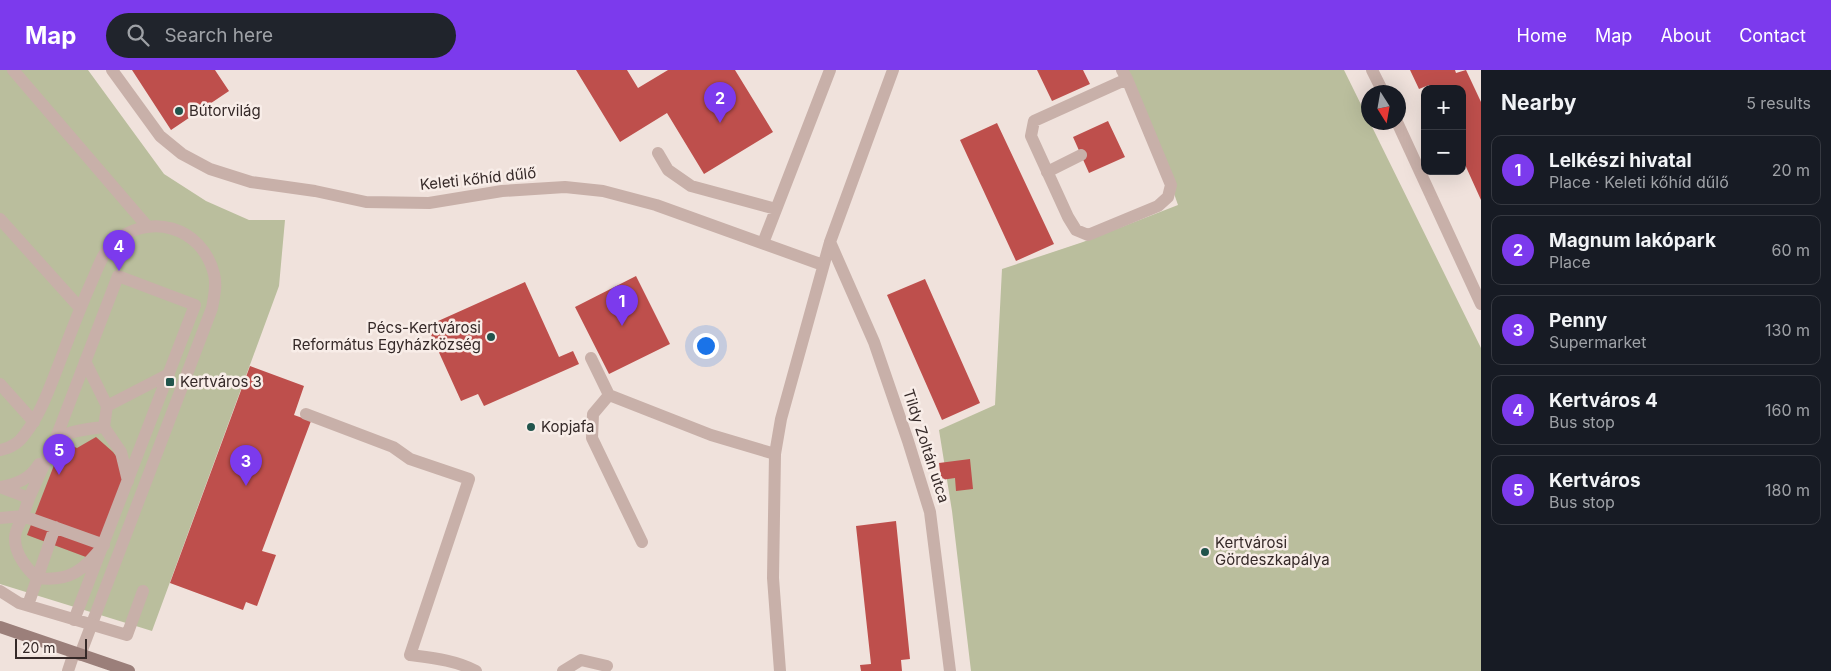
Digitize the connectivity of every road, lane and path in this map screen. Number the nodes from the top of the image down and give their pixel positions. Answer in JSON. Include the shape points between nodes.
{"nodes":[{"id":1,"x":13,"y":70,"type":"edge"},
{"id":2,"x":112,"y":70,"type":"edge"},
{"id":3,"x":830,"y":70,"type":"edge"},
{"id":4,"x":893,"y":70,"type":"edge"},
{"id":5,"x":1372,"y":70,"type":"edge"},
{"id":6,"x":1125,"y":75,"type":"edge"},
{"id":7,"x":1380,"y":85,"type":"edge"},
{"id":8,"x":1401,"y":130,"type":"edge"},
{"id":9,"x":658,"y":153,"type":"dead end"},
{"id":10,"x":1081,"y":155,"type":"dead end"},
{"id":11,"x":1048,"y":172,"type":"junction"},
{"id":12,"x":776,"y":209,"type":"junction"},
{"id":13,"x":0,"y":219,"type":"edge"},
{"id":14,"x":147,"y":226,"type":"junction"},
{"id":15,"x":830,"y":242,"type":"junction"},
{"id":16,"x":763,"y":243,"type":"junction"},
{"id":17,"x":823,"y":265,"type":"junction"},
{"id":18,"x":1481,"y":304,"type":"edge"},
{"id":19,"x":80,"y":308,"type":"junction"},
{"id":20,"x":591,"y":358,"type":"dead end"},
{"id":21,"x":85,"y":361,"type":"junction"},
{"id":22,"x":169,"y":374,"type":"junction"},
{"id":23,"x":0,"y":384,"type":"edge"},
{"id":24,"x":609,"y":396,"type":"junction"},
{"id":25,"x":107,"y":406,"type":"junction"},
{"id":26,"x":306,"y":414,"type":"dead end"},
{"id":27,"x":34,"y":422,"type":"junction"},
{"id":28,"x":104,"y":427,"type":"junction"},
{"id":29,"x":56,"y":438,"type":"junction"},
{"id":30,"x":0,"y":450,"type":"edge"},
{"id":31,"x":775,"y":454,"type":"junction"},
{"id":32,"x":128,"y":481,"type":"junction"},
{"id":33,"x":29,"y":498,"type":"junction"},
{"id":34,"x":23,"y":516,"type":"junction"},
{"id":35,"x":0,"y":518,"type":"edge"},
{"id":36,"x":55,"y":527,"type":"junction"},
{"id":37,"x":642,"y":542,"type":"dead end"},
{"id":38,"x":104,"y":544,"type":"junction"},
{"id":39,"x":37,"y":578,"type":"junction"},
{"id":40,"x":0,"y":591,"type":"edge"},
{"id":41,"x":143,"y":591,"type":"dead end"},
{"id":42,"x":28,"y":605,"type":"junction"},
{"id":43,"x":74,"y":620,"type":"junction"},
{"id":44,"x":92,"y":625,"type":"junction"},
{"id":45,"x":0,"y":628,"type":"edge"},
{"id":46,"x":77,"y":654,"type":"junction"},
{"id":47,"x":607,"y":666,"type":"dead end"},
{"id":48,"x":68,"y":671,"type":"edge"},
{"id":49,"x":130,"y":671,"type":"edge"},
{"id":50,"x":476,"y":671,"type":"edge"},
{"id":51,"x":564,"y":671,"type":"edge"},
{"id":52,"x":780,"y":671,"type":"edge"},
{"id":53,"x":950,"y":671,"type":"edge"}],
"edges":[{"from":1,"to":14,"type":"street"},
{"from":2,"to":16,"type":"street","name":"Keleti kőhíd dűlő","via":[[160,136],[182,154],[210,169],[251,182],[366,202],[429,203],[502,191],[565,187],[603,191],[656,204]]},
{"from":3,"to":12,"type":"street"},
{"from":4,"to":15,"type":"street"},
{"from":5,"to":7,"type":"street"},
{"from":6,"to":11,"type":"street","via":[[1034,121],[1031,136]]},
{"from":6,"to":11,"type":"street","via":[[1171,185],[1168,197],[1158,206],[1088,235],[1076,230]]},
{"from":8,"to":18,"type":"street"},
{"from":9,"to":12,"type":"street","via":[[668,170],[691,186]]},
{"from":10,"to":11,"type":"street"},
{"from":12,"to":16,"type":"street"},
{"from":13,"to":19,"type":"street"},
{"from":14,"to":19,"type":"street","via":[[112,244],[102,257]]},
{"from":14,"to":44,"type":"street","via":[[172,228],[194,241],[206,256],[216,284],[212,308]]},
{"from":15,"to":17,"type":"street"},
{"from":15,"to":53,"type":"street","name":"Tildy Zoltán utca","via":[[874,342],[930,512]]},
{"from":16,"to":17,"type":"street","name":"Keleti kőhíd dűlő"},
{"from":17,"to":31,"type":"street","via":[[781,419]]},
{"from":19,"to":27,"type":"street"},
{"from":20,"to":24,"type":"street"},
{"from":21,"to":22,"type":"street","via":[[118,276],[196,305]]},
{"from":21,"to":25,"type":"street"},
{"from":21,"to":29,"type":"street"},
{"from":22,"to":25,"type":"street"},
{"from":22,"to":32,"type":"street"},
{"from":23,"to":27,"type":"street"},
{"from":24,"to":31,"type":"street","via":[[710,435]]},
{"from":24,"to":37,"type":"street","via":[[593,414],[592,438]]},
{"from":25,"to":28,"type":"street"},
{"from":26,"to":50,"type":"street","via":[[393,447],[410,459],[469,479],[410,655],[445,659]]},
{"from":27,"to":30,"type":"street","via":[[16,443]]},
{"from":28,"to":29,"type":"street"},
{"from":28,"to":32,"type":"street","via":[[121,452]]},
{"from":29,"to":33,"type":"street"},
{"from":29,"to":33,"type":"street","via":[[30,476],[12,485],[0,486]]},
{"from":31,"to":52,"type":"street","via":[[773,578]]},
{"from":32,"to":38,"type":"street"},
{"from":33,"to":34,"type":"street"},
{"from":34,"to":35,"type":"street"},
{"from":34,"to":36,"type":"street"},
{"from":34,"to":39,"type":"street","via":[[14,538],[17,551]]},
{"from":36,"to":38,"type":"street"},
{"from":36,"to":39,"type":"street"},
{"from":38,"to":39,"type":"street","via":[[82,570],[58,579]]},
{"from":38,"to":43,"type":"street"},
{"from":39,"to":42,"type":"street"},
{"from":40,"to":42,"type":"street"},
{"from":41,"to":44,"type":"street","via":[[127,635]]},
{"from":42,"to":43,"type":"street"},
{"from":43,"to":44,"type":"street"},
{"from":44,"to":46,"type":"street"},
{"from":45,"to":46,"type":"street"},
{"from":46,"to":48,"type":"street"},
{"from":46,"to":49,"type":"street"},
{"from":47,"to":51,"type":"street","via":[[581,660]]}]}
